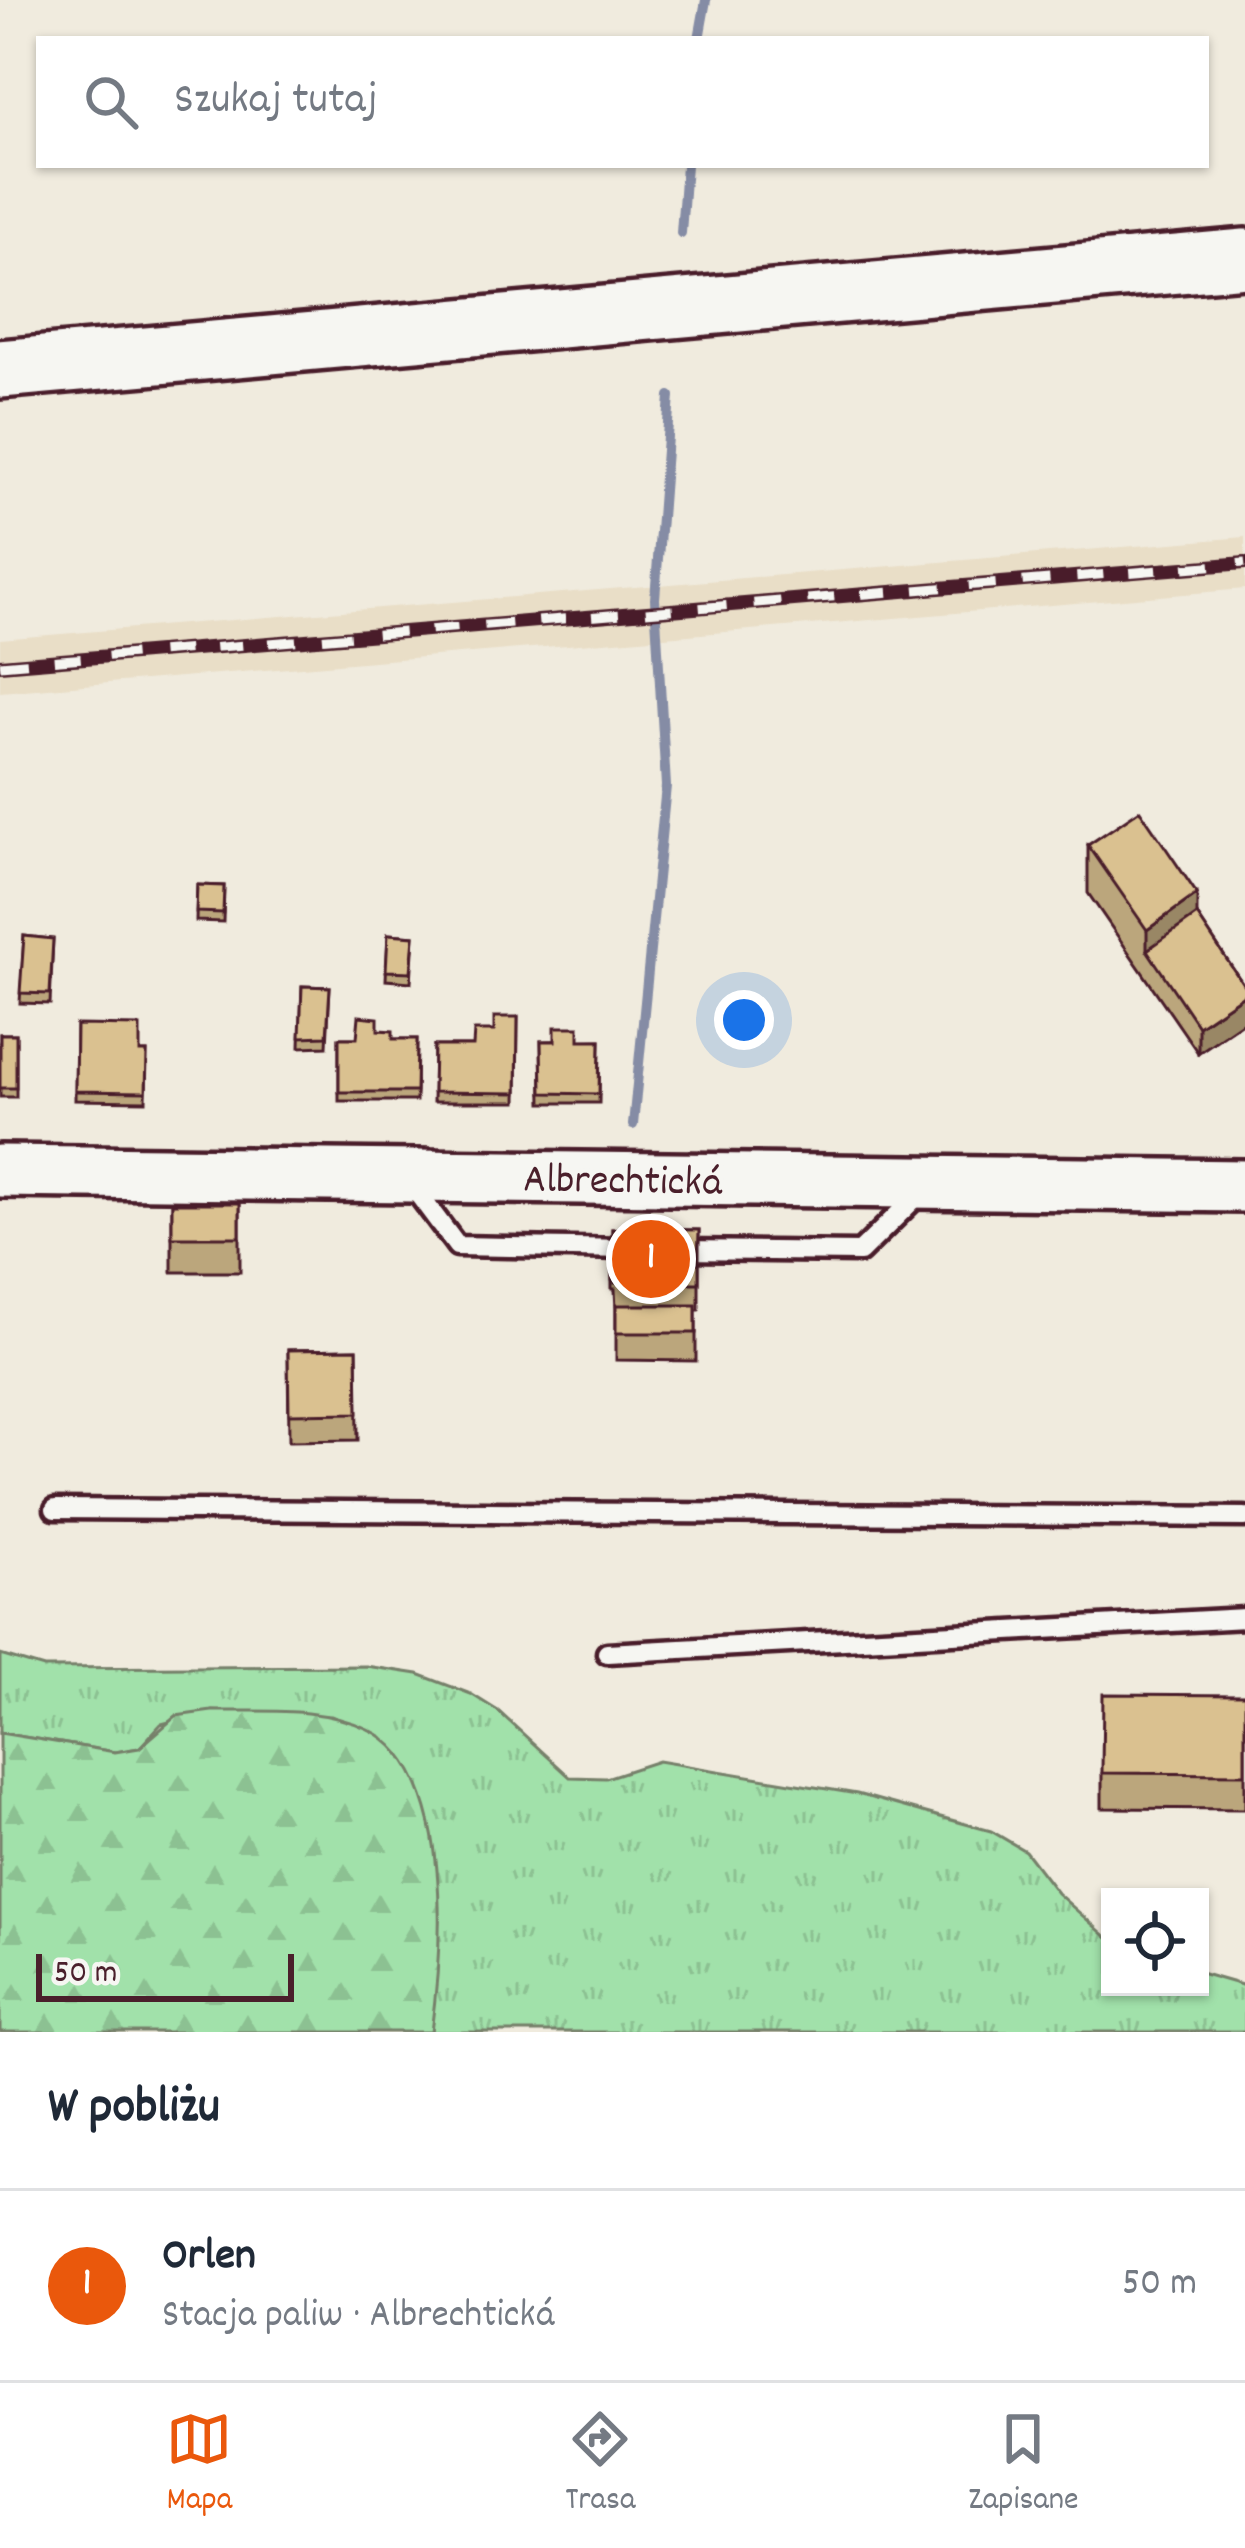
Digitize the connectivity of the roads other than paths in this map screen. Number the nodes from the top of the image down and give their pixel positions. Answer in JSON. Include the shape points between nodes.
{"nodes":[{"id":1,"x":1245,"y":258,"type":"edge"},
{"id":2,"x":0,"y":369,"type":"edge"},
{"id":3,"x":0,"y":1171,"type":"edge"},
{"id":4,"x":403,"y":1174,"type":"junction"},
{"id":5,"x":932,"y":1182,"type":"junction"},
{"id":6,"x":1245,"y":1186,"type":"edge"},
{"id":7,"x":55,"y":1509,"type":"dead end"},
{"id":8,"x":1245,"y":1517,"type":"edge"},
{"id":9,"x":1245,"y":1618,"type":"edge"},
{"id":10,"x":607,"y":1653,"type":"dead end"}],
"edges":[{"from":1,"to":2,"type":"main road"},
{"from":3,"to":4,"type":"main road","name":"Albrechtická"},
{"from":4,"to":5,"type":"main road","name":"Albrechtická"},
{"from":4,"to":5,"type":"lane","via":[[458,1246],[860,1252]]},
{"from":5,"to":6,"type":"main road","name":"Albrechtická"},
{"from":7,"to":8,"type":"lane"},
{"from":9,"to":10,"type":"lane"}]}
